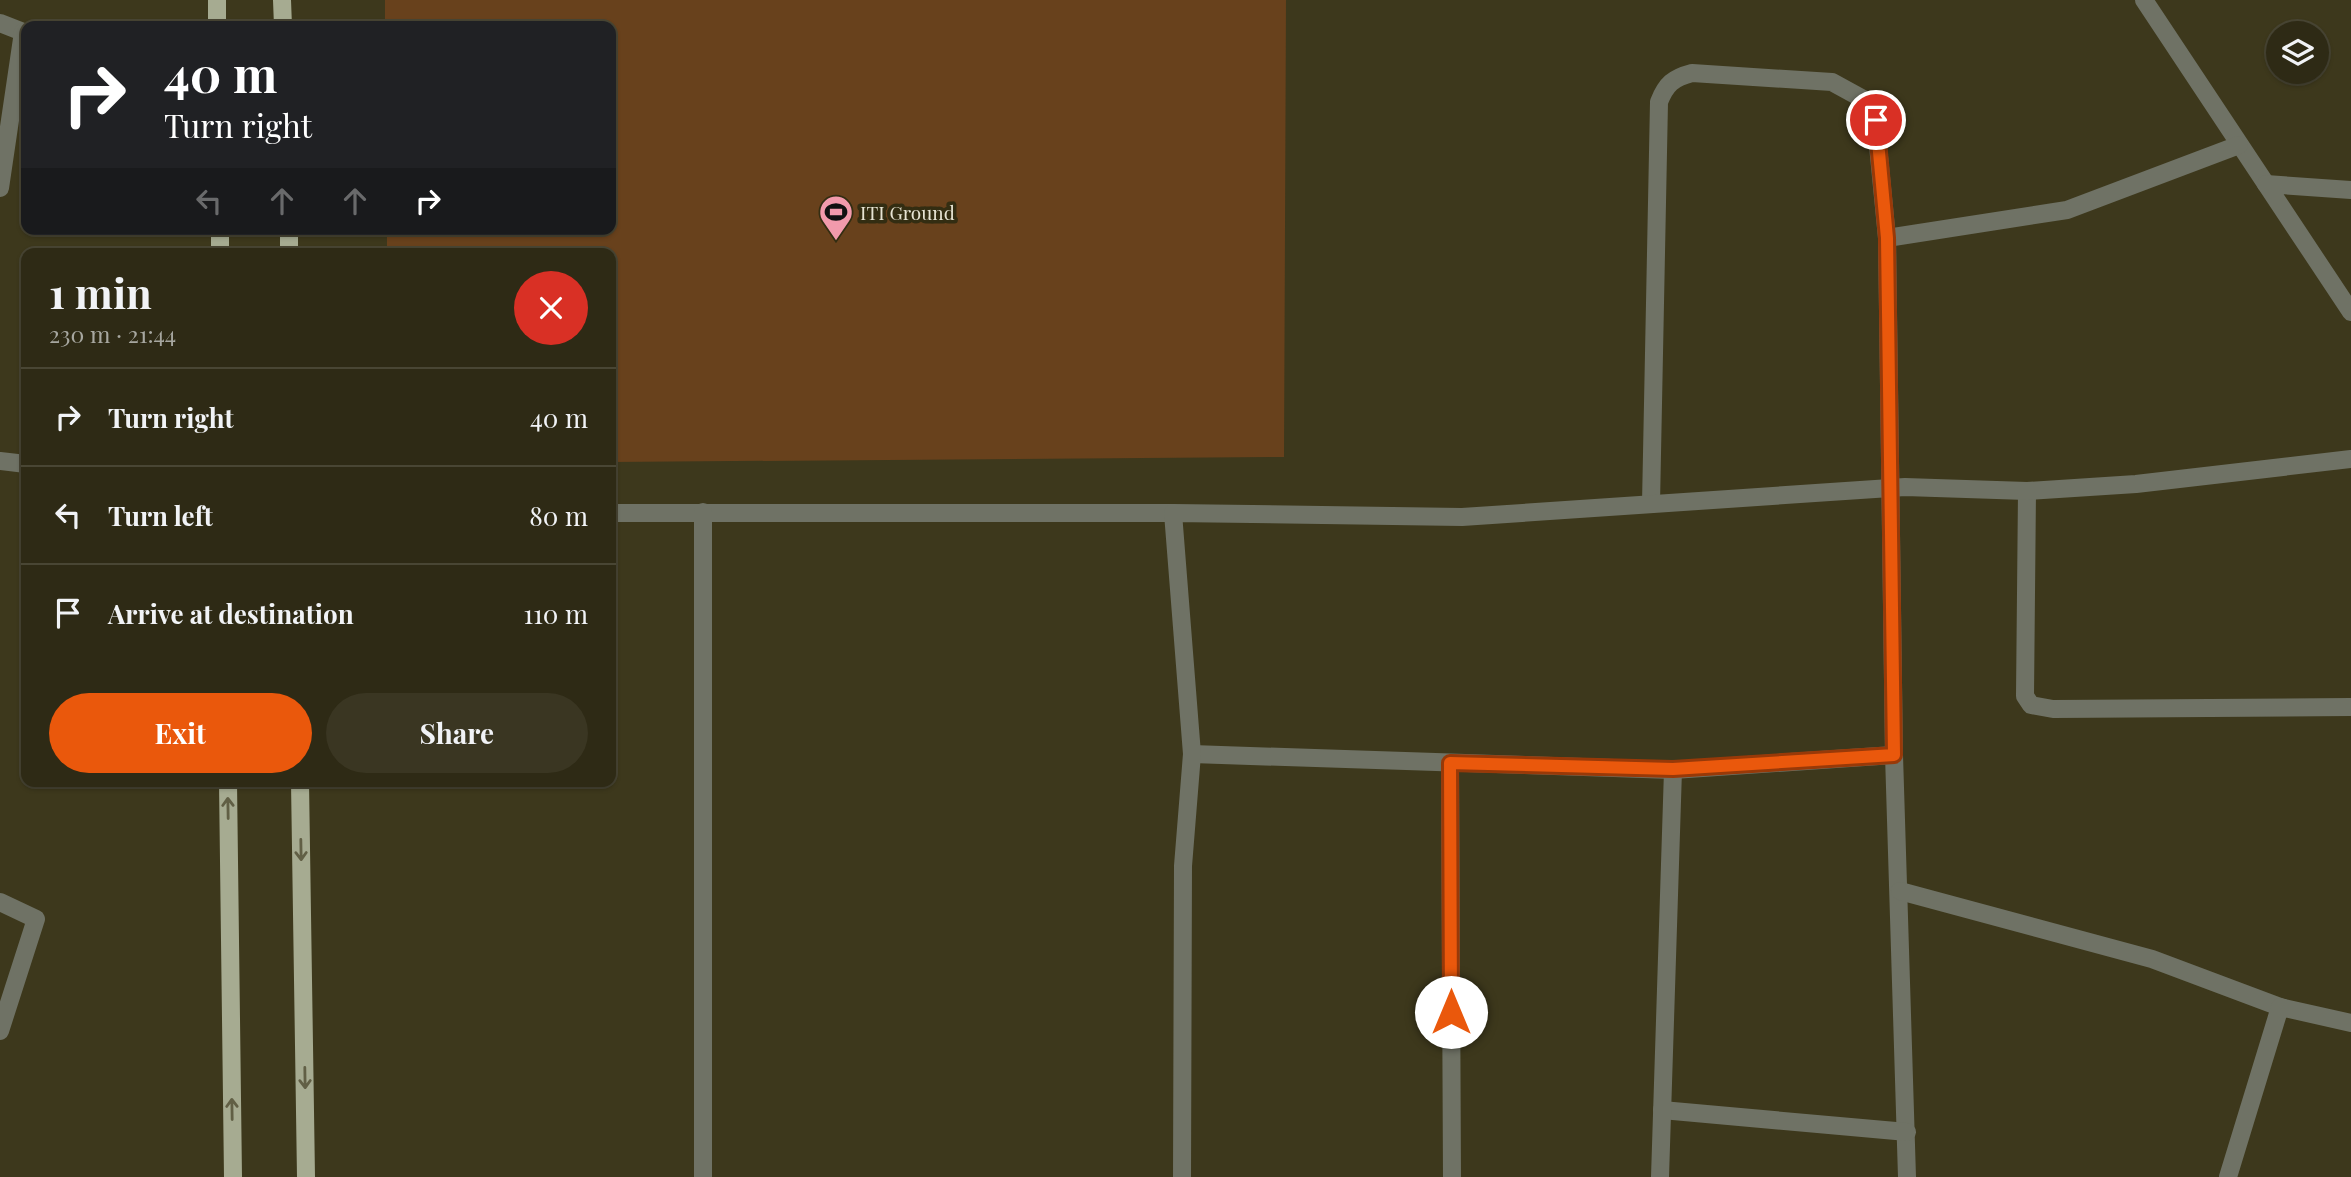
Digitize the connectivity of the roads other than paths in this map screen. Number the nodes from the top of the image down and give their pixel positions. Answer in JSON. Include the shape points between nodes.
{"nodes":[{"id":1,"x":216,"y":0,"type":"edge"},
{"id":2,"x":282,"y":0,"type":"edge"},
{"id":3,"x":2144,"y":0,"type":"edge"},
{"id":4,"x":217,"y":21,"type":"edge"},
{"id":5,"x":283,"y":21,"type":"edge"},
{"id":6,"x":0,"y":23,"type":"edge"},
{"id":7,"x":21,"y":31,"type":"edge"},
{"id":8,"x":21,"y":58,"type":"edge"},
{"id":9,"x":2239,"y":145,"type":"junction"},
{"id":10,"x":2266,"y":184,"type":"junction"},
{"id":11,"x":0,"y":188,"type":"edge"},
{"id":12,"x":2351,"y":190,"type":"edge"},
{"id":13,"x":1887,"y":238,"type":"junction"},
{"id":14,"x":2351,"y":312,"type":"edge"},
{"id":15,"x":2351,"y":459,"type":"edge"},
{"id":16,"x":0,"y":461,"type":"edge"},
{"id":17,"x":21,"y":463,"type":"edge"},
{"id":18,"x":1891,"y":489,"type":"junction"},
{"id":19,"x":2027,"y":491,"type":"junction"},
{"id":20,"x":1651,"y":504,"type":"junction"},
{"id":21,"x":703,"y":512,"type":"junction"},
{"id":22,"x":616,"y":513,"type":"edge"},
{"id":23,"x":1173,"y":513,"type":"junction"},
{"id":24,"x":2351,"y":707,"type":"edge"},
{"id":25,"x":1192,"y":754,"type":"junction"},
{"id":26,"x":1894,"y":755,"type":"junction"},
{"id":27,"x":1450,"y":763,"type":"junction"},
{"id":28,"x":1673,"y":769,"type":"junction"},
{"id":29,"x":228,"y":787,"type":"edge"},
{"id":30,"x":300,"y":787,"type":"edge"},
{"id":31,"x":1900,"y":891,"type":"junction"},
{"id":32,"x":0,"y":902,"type":"edge"},
{"id":33,"x":2280,"y":1007,"type":"junction"},
{"id":34,"x":2351,"y":1023,"type":"edge"},
{"id":35,"x":0,"y":1031,"type":"edge"},
{"id":36,"x":1662,"y":1110,"type":"junction"},
{"id":37,"x":1907,"y":1132,"type":"junction"},
{"id":38,"x":233,"y":1177,"type":"edge"},
{"id":39,"x":306,"y":1177,"type":"edge"},
{"id":40,"x":703,"y":1177,"type":"edge"},
{"id":41,"x":1182,"y":1177,"type":"edge"},
{"id":42,"x":1452,"y":1177,"type":"edge"},
{"id":43,"x":1660,"y":1177,"type":"edge"},
{"id":44,"x":1907,"y":1177,"type":"edge"},
{"id":45,"x":2228,"y":1177,"type":"edge"}],
"edges":[{"from":1,"to":4,"type":"main road"},
{"from":2,"to":5,"type":"main road"},
{"from":3,"to":9,"type":"street"},
{"from":6,"to":7,"type":"street"},
{"from":8,"to":11,"type":"street"},
{"from":9,"to":10,"type":"street"},
{"from":9,"to":13,"type":"street","via":[[2067,210]]},
{"from":10,"to":12,"type":"street"},
{"from":10,"to":14,"type":"street"},
{"from":13,"to":18,"type":"street"},
{"from":13,"to":20,"type":"street","via":[[1874,105],[1832,82],[1692,72],[1675,77],[1665,87],[1659,102]]},
{"from":15,"to":19,"type":"street","via":[[2136,484]]},
{"from":16,"to":17,"type":"street"},
{"from":18,"to":19,"type":"street"},
{"from":18,"to":20,"type":"street"},
{"from":18,"to":26,"type":"street"},
{"from":19,"to":24,"type":"street","via":[[2025,696],[2031,705],[2053,709]]},
{"from":20,"to":23,"type":"street","via":[[1462,517]]},
{"from":21,"to":22,"type":"street"},
{"from":21,"to":23,"type":"street"},
{"from":21,"to":40,"type":"street"},
{"from":23,"to":25,"type":"street"},
{"from":25,"to":27,"type":"street"},
{"from":25,"to":41,"type":"street","via":[[1183,866]]},
{"from":26,"to":28,"type":"street"},
{"from":26,"to":31,"type":"street"},
{"from":27,"to":28,"type":"street"},
{"from":27,"to":42,"type":"street"},
{"from":28,"to":36,"type":"street"},
{"from":38,"to":29,"type":"main road","one_way":true},
{"from":30,"to":39,"type":"main road","one_way":true},
{"from":31,"to":33,"type":"street","via":[[2151,959]]},
{"from":31,"to":37,"type":"street"},
{"from":32,"to":35,"type":"street","via":[[36,919]]},
{"from":33,"to":34,"type":"street"},
{"from":33,"to":45,"type":"street"},
{"from":36,"to":37,"type":"street"},
{"from":36,"to":43,"type":"street"},
{"from":37,"to":44,"type":"street"}]}
